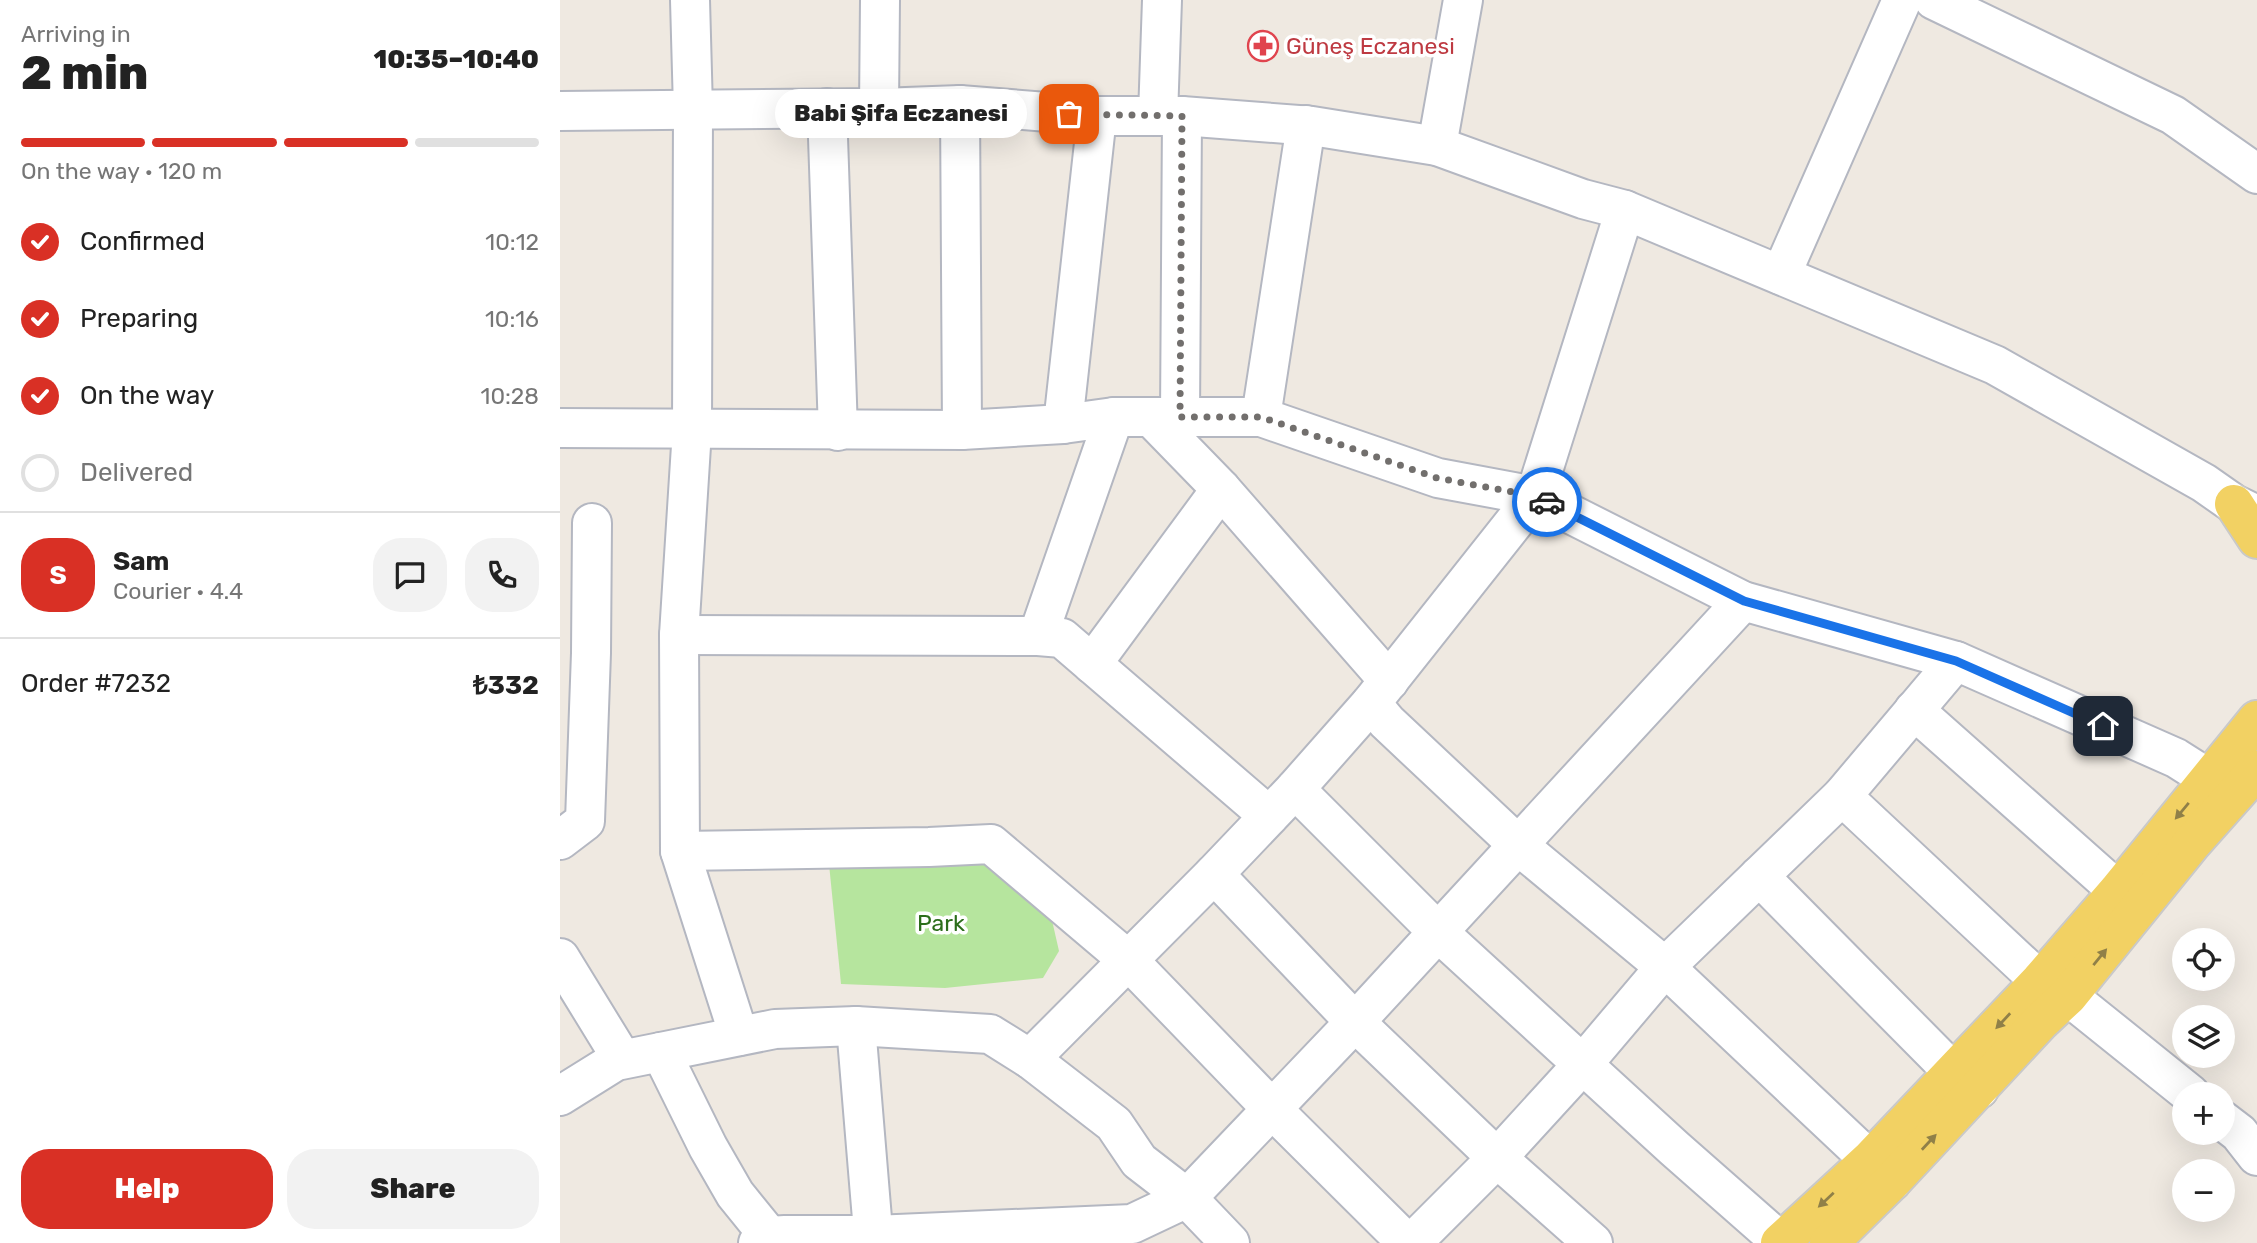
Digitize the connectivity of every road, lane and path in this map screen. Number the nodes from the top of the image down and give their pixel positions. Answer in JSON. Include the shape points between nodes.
{"nodes":[{"id":1,"x":690,"y":0,"type":"edge"},
{"id":2,"x":880,"y":0,"type":"edge"},
{"id":3,"x":1162,"y":0,"type":"edge"},
{"id":4,"x":1463,"y":0,"type":"edge"},
{"id":5,"x":1902,"y":0,"type":"edge"},
{"id":6,"x":1934,"y":0,"type":"edge"},
{"id":7,"x":960,"y":105,"type":"junction"},
{"id":8,"x":827,"y":108,"type":"junction"},
{"id":9,"x":879,"y":108,"type":"junction"},
{"id":10,"x":693,"y":109,"type":"junction"},
{"id":11,"x":560,"y":111,"type":"edge"},
{"id":12,"x":1097,"y":116,"type":"junction"},
{"id":13,"x":1170,"y":116,"type":"junction"},
{"id":14,"x":1306,"y":125,"type":"junction"},
{"id":15,"x":1437,"y":146,"type":"junction"},
{"id":16,"x":2257,"y":174,"type":"edge"},
{"id":17,"x":1625,"y":210,"type":"junction"},
{"id":18,"x":1781,"y":275,"type":"junction"},
{"id":19,"x":1148,"y":417,"type":"junction"},
{"id":20,"x":1261,"y":417,"type":"junction"},
{"id":21,"x":1063,"y":424,"type":"junction"},
{"id":22,"x":560,"y":428,"type":"edge"},
{"id":23,"x":692,"y":430,"type":"junction"},
{"id":24,"x":838,"y":430,"type":"junction"},
{"id":25,"x":962,"y":430,"type":"junction"},
{"id":26,"x":1221,"y":489,"type":"junction"},
{"id":27,"x":1535,"y":496,"type":"junction"},
{"id":28,"x":2246,"y":509,"type":"edge"},
{"id":29,"x":592,"y":523,"type":"dead end"},
{"id":30,"x":2257,"y":539,"type":"edge"},
{"id":31,"x":1744,"y":601,"type":"junction"},
{"id":32,"x":679,"y":635,"type":"junction"},
{"id":33,"x":1038,"y":636,"type":"junction"},
{"id":34,"x":1956,"y":661,"type":"junction"},
{"id":35,"x":1092,"y":664,"type":"junction"},
{"id":36,"x":1380,"y":692,"type":"junction"},
{"id":37,"x":1914,"y":710,"type":"junction"},
{"id":38,"x":2257,"y":720,"type":"edge"},
{"id":39,"x":2235,"y":780,"type":"edge"},
{"id":40,"x":1295,"y":789,"type":"junction"},
{"id":41,"x":1842,"y":796,"type":"junction"},
{"id":42,"x":1269,"y":816,"type":"junction"},
{"id":43,"x":560,"y":840,"type":"edge"},
{"id":44,"x":1519,"y":846,"type":"junction"},
{"id":45,"x":680,"y":850,"type":"junction"},
{"id":46,"x":1214,"y":874,"type":"junction"},
{"id":47,"x":1759,"y":876,"type":"junction"},
{"id":48,"x":2118,"y":891,"type":"junction"},
{"id":49,"x":1438,"y":932,"type":"junction"},
{"id":50,"x":560,"y":958,"type":"edge"},
{"id":51,"x":1128,"y":960,"type":"junction"},
{"id":52,"x":1665,"y":967,"type":"junction"},
{"id":53,"x":2054,"y":988,"type":"junction"},
{"id":54,"x":1355,"y":1022,"type":"junction"},
{"id":55,"x":856,"y":1026,"type":"junction"},
{"id":56,"x":739,"y":1037,"type":"junction"},
{"id":57,"x":661,"y":1052,"type":"junction"},
{"id":58,"x":622,"y":1059,"type":"junction"},
{"id":59,"x":1030,"y":1059,"type":"junction"},
{"id":60,"x":1582,"y":1066,"type":"junction"},
{"id":61,"x":1966,"y":1081,"type":"junction"},
{"id":62,"x":2175,"y":1082,"type":"edge"},
{"id":63,"x":560,"y":1096,"type":"edge"},
{"id":64,"x":1272,"y":1109,"type":"junction"},
{"id":65,"x":2235,"y":1130,"type":"edge"},
{"id":66,"x":2257,"y":1156,"type":"edge"},
{"id":67,"x":1497,"y":1158,"type":"junction"},
{"id":68,"x":1139,"y":1161,"type":"junction"},
{"id":69,"x":1881,"y":1171,"type":"junction"},
{"id":70,"x":1187,"y":1198,"type":"junction"},
{"id":71,"x":1125,"y":1233,"type":"edge"},
{"id":72,"x":874,"y":1239,"type":"edge"},
{"id":73,"x":763,"y":1240,"type":"edge"},
{"id":74,"x":1230,"y":1243,"type":"edge"},
{"id":75,"x":1410,"y":1243,"type":"edge"},
{"id":76,"x":1593,"y":1243,"type":"edge"},
{"id":77,"x":1781,"y":1243,"type":"edge"},
{"id":78,"x":1829,"y":1243,"type":"edge"}],
"edges":[{"from":1,"to":10,"type":"street"},
{"from":2,"to":9,"type":"street"},
{"from":3,"to":13,"type":"street"},
{"from":4,"to":15,"type":"street"},
{"from":5,"to":18,"type":"street"},
{"from":6,"to":16,"type":"street","via":[[2173,115]]},
{"from":7,"to":9,"type":"street"},
{"from":7,"to":12,"type":"street"},
{"from":7,"to":25,"type":"street"},
{"from":8,"to":9,"type":"street"},
{"from":8,"to":10,"type":"street"},
{"from":8,"to":24,"type":"street"},
{"from":10,"to":11,"type":"street"},
{"from":10,"to":23,"type":"street"},
{"from":12,"to":13,"type":"street"},
{"from":12,"to":21,"type":"street"},
{"from":13,"to":14,"type":"street"},
{"from":13,"to":19,"type":"street"},
{"from":14,"to":15,"type":"street"},
{"from":14,"to":20,"type":"street"},
{"from":15,"to":17,"type":"street"},
{"from":17,"to":18,"type":"street"},
{"from":17,"to":27,"type":"street"},
{"from":18,"to":28,"type":"street","via":[[1995,365]]},
{"from":19,"to":20,"type":"street"},
{"from":19,"to":21,"type":"street"},
{"from":19,"to":26,"type":"street"},
{"from":19,"to":33,"type":"street"},
{"from":20,"to":27,"type":"street","via":[[1437,478]]},
{"from":21,"to":25,"type":"street"},
{"from":22,"to":23,"type":"street"},
{"from":23,"to":24,"type":"street"},
{"from":23,"to":32,"type":"street"},
{"from":24,"to":25,"type":"street"},
{"from":26,"to":35,"type":"street"},
{"from":26,"to":36,"type":"street"},
{"from":27,"to":31,"type":"street"},
{"from":27,"to":36,"type":"street"},
{"from":28,"to":30,"type":"main road"},
{"from":29,"to":43,"type":"street","via":[[585,821]]},
{"from":31,"to":34,"type":"street"},
{"from":31,"to":44,"type":"street"},
{"from":32,"to":33,"type":"street"},
{"from":32,"to":45,"type":"street"},
{"from":33,"to":35,"type":"street","via":[[1062,638]]},
{"from":34,"to":37,"type":"street"},
{"from":34,"to":39,"type":"street","via":[[2176,758],[2206,776]]},
{"from":35,"to":42,"type":"street"},
{"from":36,"to":40,"type":"street"},
{"from":36,"to":44,"type":"street","via":[[1387,722]]},
{"from":37,"to":41,"type":"street"},
{"from":37,"to":48,"type":"street"},
{"from":38,"to":39,"type":"main road"},
{"from":39,"to":48,"type":"main road","one_way":true},
{"from":53,"to":39,"type":"main road","one_way":true,"via":[[2183,853]]},
{"from":40,"to":42,"type":"street"},
{"from":40,"to":49,"type":"street"},
{"from":41,"to":47,"type":"street"},
{"from":41,"to":53,"type":"street"},
{"from":42,"to":46,"type":"street"},
{"from":44,"to":49,"type":"street"},
{"from":44,"to":52,"type":"street"},
{"from":45,"to":51,"type":"street","via":[[991,844]]},
{"from":45,"to":56,"type":"street"},
{"from":46,"to":51,"type":"street"},
{"from":46,"to":54,"type":"street"},
{"from":47,"to":52,"type":"street"},
{"from":47,"to":61,"type":"street"},
{"from":48,"to":53,"type":"main road"},
{"from":49,"to":54,"type":"street"},
{"from":49,"to":60,"type":"street"},
{"from":50,"to":58,"type":"street"},
{"from":51,"to":59,"type":"street"},
{"from":51,"to":64,"type":"street"},
{"from":52,"to":60,"type":"street"},
{"from":52,"to":69,"type":"street"},
{"from":53,"to":61,"type":"main road","via":[[2041,1021]]},
{"from":53,"to":62,"type":"street"},
{"from":54,"to":64,"type":"street"},
{"from":54,"to":67,"type":"street"},
{"from":55,"to":56,"type":"street","via":[[775,1029]]},
{"from":55,"to":59,"type":"street","via":[[990,1034]]},
{"from":55,"to":72,"type":"street"},
{"from":56,"to":57,"type":"street"},
{"from":57,"to":58,"type":"street"},
{"from":57,"to":73,"type":"street","via":[[708,1147]]},
{"from":58,"to":63,"type":"street"},
{"from":59,"to":68,"type":"street","via":[[1114,1124]]},
{"from":60,"to":67,"type":"street"},
{"from":60,"to":77,"type":"street"},
{"from":61,"to":69,"type":"main road"},
{"from":64,"to":70,"type":"street"},
{"from":64,"to":75,"type":"street"},
{"from":65,"to":66,"type":"street"},
{"from":67,"to":75,"type":"street"},
{"from":67,"to":76,"type":"street"},
{"from":68,"to":70,"type":"street"},
{"from":68,"to":71,"type":"street"},
{"from":69,"to":77,"type":"main road","one_way":true},
{"from":69,"to":78,"type":"main road"},
{"from":70,"to":71,"type":"street"},
{"from":70,"to":74,"type":"street"},
{"from":71,"to":72,"type":"street"},
{"from":72,"to":73,"type":"street"}]}
